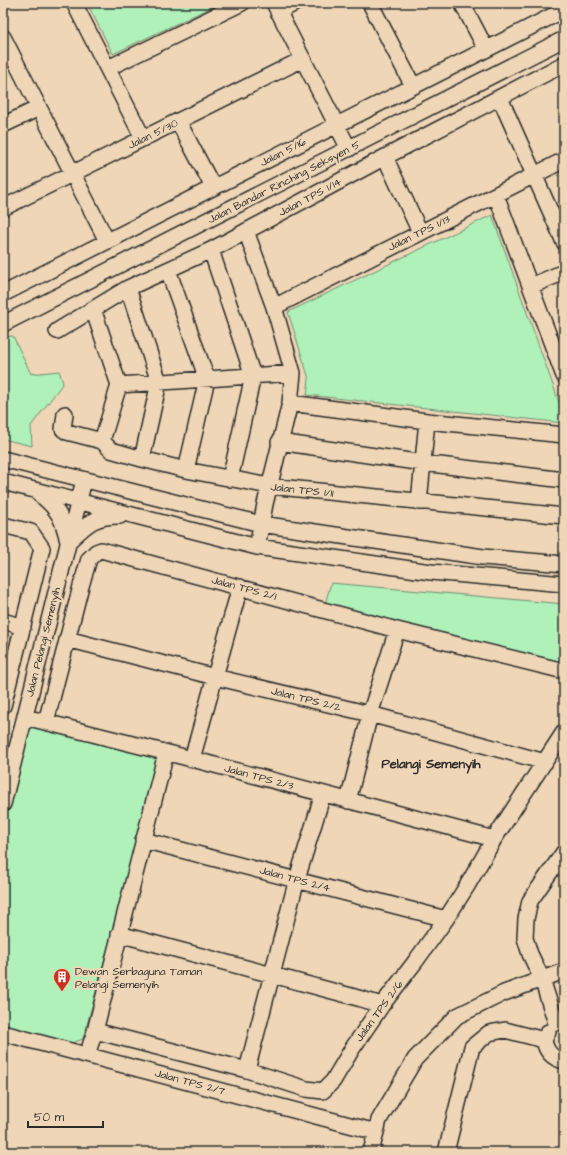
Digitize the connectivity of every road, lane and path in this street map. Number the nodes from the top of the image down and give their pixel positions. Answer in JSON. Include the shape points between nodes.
{"nodes":[{"id":1,"x":74,"y":3,"type":"edge"},
{"id":2,"x":242,"y":3,"type":"edge"},
{"id":3,"x":295,"y":3,"type":"edge"},
{"id":4,"x":370,"y":3,"type":"edge"},
{"id":5,"x":462,"y":3,"type":"edge"},
{"id":6,"x":276,"y":7,"type":"edge"},
{"id":7,"x":564,"y":10,"type":"edge"},
{"id":8,"x":3,"y":37,"type":"edge"},
{"id":9,"x":564,"y":39,"type":"edge"},
{"id":10,"x":486,"y":49,"type":"junction"},
{"id":11,"x":303,"y":59,"type":"junction"},
{"id":12,"x":564,"y":64,"type":"edge"},
{"id":13,"x":108,"y":68,"type":"junction"},
{"id":14,"x":413,"y":86,"type":"junction"},
{"id":15,"x":500,"y":98,"type":"junction"},
{"id":16,"x":39,"y":108,"type":"junction"},
{"id":17,"x":178,"y":122,"type":"junction"},
{"id":18,"x":3,"y":125,"type":"edge"},
{"id":19,"x":336,"y":125,"type":"junction"},
{"id":20,"x":143,"y":138,"type":"junction"},
{"id":21,"x":348,"y":149,"type":"junction"},
{"id":22,"x":385,"y":157,"type":"junction"},
{"id":23,"x":564,"y":160,"type":"edge"},
{"id":24,"x":72,"y":174,"type":"junction"},
{"id":25,"x":534,"y":175,"type":"junction"},
{"id":26,"x":213,"y":187,"type":"junction"},
{"id":27,"x":496,"y":195,"type":"junction"},
{"id":28,"x":3,"y":208,"type":"edge"},
{"id":29,"x":246,"y":231,"type":"junction"},
{"id":30,"x":420,"y":232,"type":"junction"},
{"id":31,"x":107,"y":241,"type":"junction"},
{"id":32,"x":564,"y":242,"type":"edge"},
{"id":33,"x":211,"y":250,"type":"junction"},
{"id":34,"x":168,"y":270,"type":"junction"},
{"id":35,"x":564,"y":272,"type":"edge"},
{"id":36,"x":531,"y":286,"type":"junction"},
{"id":37,"x":128,"y":288,"type":"junction"},
{"id":38,"x":3,"y":294,"type":"edge"},
{"id":39,"x":274,"y":306,"type":"junction"},
{"id":40,"x":93,"y":309,"type":"junction"},
{"id":41,"x":3,"y":324,"type":"edge"},
{"id":42,"x":57,"y":331,"type":"dead end"},
{"id":43,"x":293,"y":373,"type":"junction"},
{"id":44,"x":253,"y":376,"type":"junction"},
{"id":45,"x":564,"y":376,"type":"edge"},
{"id":46,"x":207,"y":379,"type":"junction"},
{"id":47,"x":159,"y":382,"type":"junction"},
{"id":48,"x":119,"y":385,"type":"junction"},
{"id":49,"x":290,"y":403,"type":"junction"},
{"id":50,"x":65,"y":414,"type":"dead end"},
{"id":51,"x":427,"y":421,"type":"junction"},
{"id":52,"x":564,"y":435,"type":"edge"},
{"id":53,"x":102,"y":441,"type":"junction"},
{"id":54,"x":280,"y":442,"type":"junction"},
{"id":55,"x":3,"y":459,"type":"edge"},
{"id":56,"x":142,"y":459,"type":"junction"},
{"id":57,"x":423,"y":463,"type":"junction"},
{"id":58,"x":186,"y":470,"type":"junction"},
{"id":59,"x":230,"y":479,"type":"junction"},
{"id":60,"x":84,"y":480,"type":"junction"},
{"id":61,"x":564,"y":480,"type":"edge"},
{"id":62,"x":3,"y":482,"type":"edge"},
{"id":63,"x":269,"y":486,"type":"junction"},
{"id":64,"x":36,"y":491,"type":"junction"},
{"id":65,"x":78,"y":502,"type":"junction"},
{"id":66,"x":419,"y":502,"type":"junction"},
{"id":67,"x":264,"y":504,"type":"junction"},
{"id":68,"x":135,"y":516,"type":"junction"},
{"id":69,"x":564,"y":516,"type":"edge"},
{"id":70,"x":246,"y":521,"type":"junction"},
{"id":71,"x":261,"y":524,"type":"junction"},
{"id":72,"x":3,"y":525,"type":"edge"},
{"id":73,"x":284,"y":528,"type":"junction"},
{"id":74,"x":68,"y":542,"type":"junction"},
{"id":75,"x":257,"y":547,"type":"junction"},
{"id":76,"x":564,"y":564,"type":"edge"},
{"id":77,"x":564,"y":584,"type":"edge"},
{"id":78,"x":240,"y":587,"type":"junction"},
{"id":79,"x":3,"y":621,"type":"edge"},
{"id":80,"x":23,"y":627,"type":"junction"},
{"id":81,"x":397,"y":630,"type":"junction"},
{"id":82,"x":67,"y":639,"type":"junction"},
{"id":83,"x":564,"y":671,"type":"edge"},
{"id":84,"x":215,"y":677,"type":"junction"},
{"id":85,"x":3,"y":706,"type":"edge"},
{"id":86,"x":370,"y":714,"type":"junction"},
{"id":87,"x":25,"y":716,"type":"junction"},
{"id":88,"x":46,"y":722,"type":"junction"},
{"id":89,"x":564,"y":732,"type":"edge"},
{"id":90,"x":166,"y":753,"type":"junction"},
{"id":91,"x":192,"y":759,"type":"junction"},
{"id":92,"x":545,"y":762,"type":"junction"},
{"id":93,"x":323,"y":794,"type":"junction"},
{"id":94,"x":348,"y":801,"type":"junction"},
{"id":95,"x":3,"y":804,"type":"edge"},
{"id":96,"x":143,"y":840,"type":"junction"},
{"id":97,"x":494,"y":840,"type":"junction"},
{"id":98,"x":564,"y":852,"type":"edge"},
{"id":99,"x":297,"y":880,"type":"junction"},
{"id":100,"x":446,"y":919,"type":"junction"},
{"id":101,"x":120,"y":934,"type":"junction"},
{"id":102,"x":564,"y":971,"type":"edge"},
{"id":103,"x":272,"y":975,"type":"junction"},
{"id":104,"x":542,"y":979,"type":"junction"},
{"id":105,"x":382,"y":1005,"type":"junction"},
{"id":106,"x":560,"y":1023,"type":"edge"},
{"id":107,"x":95,"y":1031,"type":"junction"},
{"id":108,"x":3,"y":1033,"type":"edge"},
{"id":109,"x":544,"y":1040,"type":"junction"},
{"id":110,"x":87,"y":1055,"type":"junction"},
{"id":111,"x":564,"y":1060,"type":"edge"},
{"id":112,"x":247,"y":1070,"type":"junction"},
{"id":113,"x":376,"y":1132,"type":"junction"},
{"id":114,"x":371,"y":1152,"type":"edge"},
{"id":115,"x":446,"y":1152,"type":"edge"}],
"edges":[{"from":1,"to":13,"type":"street"},
{"from":2,"to":13,"type":"street"},
{"from":3,"to":6,"type":"street"},
{"from":4,"to":14,"type":"street"},
{"from":5,"to":10,"type":"street"},
{"from":6,"to":11,"type":"street"},
{"from":7,"to":10,"type":"street","name":"Jalan 5/16"},
{"from":8,"to":16,"type":"street"},
{"from":9,"to":21,"type":"street","name":"Jalan Bandar Rinching Seksyen 5"},
{"from":10,"to":14,"type":"street","name":"Jalan 5/16"},
{"from":11,"to":17,"type":"street","name":"Jalan 5/30"},
{"from":11,"to":19,"type":"street"},
{"from":12,"to":15,"type":"street","name":"Jalan TPS 1/14"},
{"from":13,"to":20,"type":"street"},
{"from":14,"to":19,"type":"street","name":"Jalan 5/16"},
{"from":15,"to":22,"type":"street","name":"Jalan TPS 1/14"},
{"from":15,"to":25,"type":"street"},
{"from":16,"to":18,"type":"street"},
{"from":16,"to":24,"type":"street"},
{"from":17,"to":20,"type":"street","name":"Jalan 5/30"},
{"from":17,"to":26,"type":"street"},
{"from":19,"to":21,"type":"street"},
{"from":19,"to":26,"type":"street","name":"Jalan 5/16"},
{"from":20,"to":24,"type":"street","name":"Jalan 5/30"},
{"from":21,"to":41,"type":"street","name":"Jalan Bandar Rinching Seksyen 5"},
{"from":22,"to":29,"type":"street","name":"Jalan TPS 1/14"},
{"from":22,"to":30,"type":"street"},
{"from":23,"to":25,"type":"street","name":"Jalan TPS 1/13"},
{"from":24,"to":28,"type":"street","name":"Jalan 5/30"},
{"from":24,"to":31,"type":"street"},
{"from":25,"to":27,"type":"street","name":"Jalan TPS 1/13"},
{"from":25,"to":32,"type":"street"},
{"from":26,"to":31,"type":"street","name":"Jalan 5/16"},
{"from":27,"to":30,"type":"street","name":"Jalan TPS 1/13"},
{"from":27,"to":36,"type":"street"},
{"from":29,"to":33,"type":"street","name":"Jalan TPS 1/14"},
{"from":29,"to":39,"type":"street"},
{"from":30,"to":39,"type":"street","name":"Jalan TPS 1/13"},
{"from":31,"to":38,"type":"street","name":"Jalan 5/16"},
{"from":33,"to":34,"type":"street","name":"Jalan TPS 1/14"},
{"from":33,"to":44,"type":"street"},
{"from":34,"to":37,"type":"street","name":"Jalan TPS 1/14"},
{"from":34,"to":46,"type":"street"},
{"from":35,"to":36,"type":"street"},
{"from":36,"to":45,"type":"street"},
{"from":37,"to":40,"type":"street","name":"Jalan TPS 1/14"},
{"from":37,"to":47,"type":"street"},
{"from":39,"to":43,"type":"street"},
{"from":40,"to":42,"type":"street","name":"Jalan TPS 1/14"},
{"from":40,"to":48,"type":"street"},
{"from":43,"to":44,"type":"street"},
{"from":43,"to":49,"type":"street"},
{"from":44,"to":46,"type":"street"},
{"from":44,"to":59,"type":"street"},
{"from":46,"to":47,"type":"street"},
{"from":46,"to":58,"type":"street"},
{"from":47,"to":48,"type":"street"},
{"from":47,"to":56,"type":"street"},
{"from":48,"to":53,"type":"street"},
{"from":49,"to":51,"type":"street"},
{"from":49,"to":54,"type":"street"},
{"from":50,"to":53,"type":"street","name":"Jalan TPS 1/11","via":[[63,429],[67,432]]},
{"from":51,"to":52,"type":"street"},
{"from":51,"to":57,"type":"street"},
{"from":53,"to":56,"type":"street","name":"Jalan TPS 1/11","via":[[111,450]]},
{"from":54,"to":57,"type":"street"},
{"from":54,"to":63,"type":"street"},
{"from":55,"to":60,"type":"street"},
{"from":56,"to":58,"type":"street","name":"Jalan TPS 1/11"},
{"from":57,"to":61,"type":"street"},
{"from":57,"to":66,"type":"street"},
{"from":58,"to":59,"type":"street","name":"Jalan TPS 1/11"},
{"from":59,"to":63,"type":"street","name":"Jalan TPS 1/11"},
{"from":60,"to":65,"type":"street","name":"Jalan Pelangi Semenyih"},
{"from":60,"to":70,"type":"street"},
{"from":62,"to":64,"type":"street"},
{"from":63,"to":66,"type":"street","name":"Jalan TPS 1/11"},
{"from":63,"to":67,"type":"street"},
{"from":64,"to":65,"type":"street"},
{"from":64,"to":74,"type":"street","via":[[57,510],[64,524]]},
{"from":65,"to":68,"type":"street"},
{"from":65,"to":74,"type":"street","name":"Jalan Pelangi Semenyih"},
{"from":66,"to":69,"type":"street","name":"Jalan TPS 1/11"},
{"from":67,"to":70,"type":"street"},
{"from":67,"to":71,"type":"street"},
{"from":67,"to":73,"type":"street"},
{"from":68,"to":74,"type":"street","via":[[106,516],[89,523]]},
{"from":68,"to":75,"type":"street"},
{"from":70,"to":71,"type":"street"},
{"from":71,"to":73,"type":"street"},
{"from":71,"to":75,"type":"street"},
{"from":72,"to":80,"type":"street","via":[[31,532],[42,548]]},
{"from":73,"to":76,"type":"street","via":[[483,557]]},
{"from":74,"to":87,"type":"street","name":"Jalan Pelangi Semenyih"},
{"from":75,"to":77,"type":"street","via":[[430,572]]},
{"from":78,"to":81,"type":"street","name":"Jalan TPS 2/1"},
{"from":78,"to":82,"type":"street","name":"Jalan TPS 2/1","via":[[101,550],[89,559]]},
{"from":78,"to":84,"type":"street"},
{"from":79,"to":80,"type":"street"},
{"from":80,"to":85,"type":"street"},
{"from":81,"to":83,"type":"street","name":"Jalan TPS 2/1"},
{"from":81,"to":86,"type":"street"},
{"from":82,"to":84,"type":"street","name":"Jalan TPS 2/2"},
{"from":82,"to":88,"type":"street","name":"Jalan TPS 2/1"},
{"from":84,"to":86,"type":"street","name":"Jalan TPS 2/2"},
{"from":84,"to":91,"type":"street"},
{"from":86,"to":92,"type":"street","name":"Jalan TPS 2/2"},
{"from":86,"to":94,"type":"street"},
{"from":87,"to":88,"type":"street","name":"Jalan TPS 2/3"},
{"from":87,"to":95,"type":"street","name":"Jalan Pelangi Semenyih"},
{"from":88,"to":90,"type":"street","name":"Jalan TPS 2/3"},
{"from":89,"to":92,"type":"street","name":"Jalan TPS 2/6"},
{"from":90,"to":91,"type":"street","name":"Jalan TPS 2/3"},
{"from":90,"to":96,"type":"street"},
{"from":91,"to":93,"type":"street","name":"Jalan TPS 2/3"},
{"from":92,"to":97,"type":"street","name":"Jalan TPS 2/6"},
{"from":93,"to":94,"type":"street","name":"Jalan TPS 2/3"},
{"from":93,"to":99,"type":"street"},
{"from":94,"to":97,"type":"street","name":"Jalan TPS 2/3"},
{"from":96,"to":99,"type":"street","name":"Jalan TPS 2/4"},
{"from":96,"to":101,"type":"street"},
{"from":97,"to":100,"type":"street","name":"Jalan TPS 2/6"},
{"from":98,"to":104,"type":"street","via":[[530,900],[526,919],[525,938]]},
{"from":99,"to":100,"type":"street","name":"Jalan TPS 2/4"},
{"from":99,"to":103,"type":"street"},
{"from":100,"to":105,"type":"street","name":"Jalan TPS 2/6"},
{"from":101,"to":103,"type":"street"},
{"from":101,"to":107,"type":"street"},
{"from":102,"to":104,"type":"street"},
{"from":103,"to":105,"type":"street"},
{"from":103,"to":112,"type":"street"},
{"from":104,"to":106,"type":"street"},
{"from":104,"to":113,"type":"street","via":[[504,993],[457,1016],[416,1059],[379,1120]]},
{"from":105,"to":112,"type":"street","name":"Jalan TPS 2/6","via":[[333,1081],[322,1091],[306,1089]]},
{"from":106,"to":109,"type":"street","via":[[550,1030]]},
{"from":107,"to":110,"type":"street"},
{"from":107,"to":112,"type":"street","name":"Jalan TPS 2/6"},
{"from":108,"to":110,"type":"street","name":"Jalan TPS 2/7"},
{"from":109,"to":111,"type":"street","via":[[547,1051],[556,1059]]},
{"from":109,"to":115,"type":"street","via":[[506,1030],[489,1033],[472,1047]]},
{"from":110,"to":113,"type":"street","name":"Jalan TPS 2/7"},
{"from":113,"to":114,"type":"street"}]}
